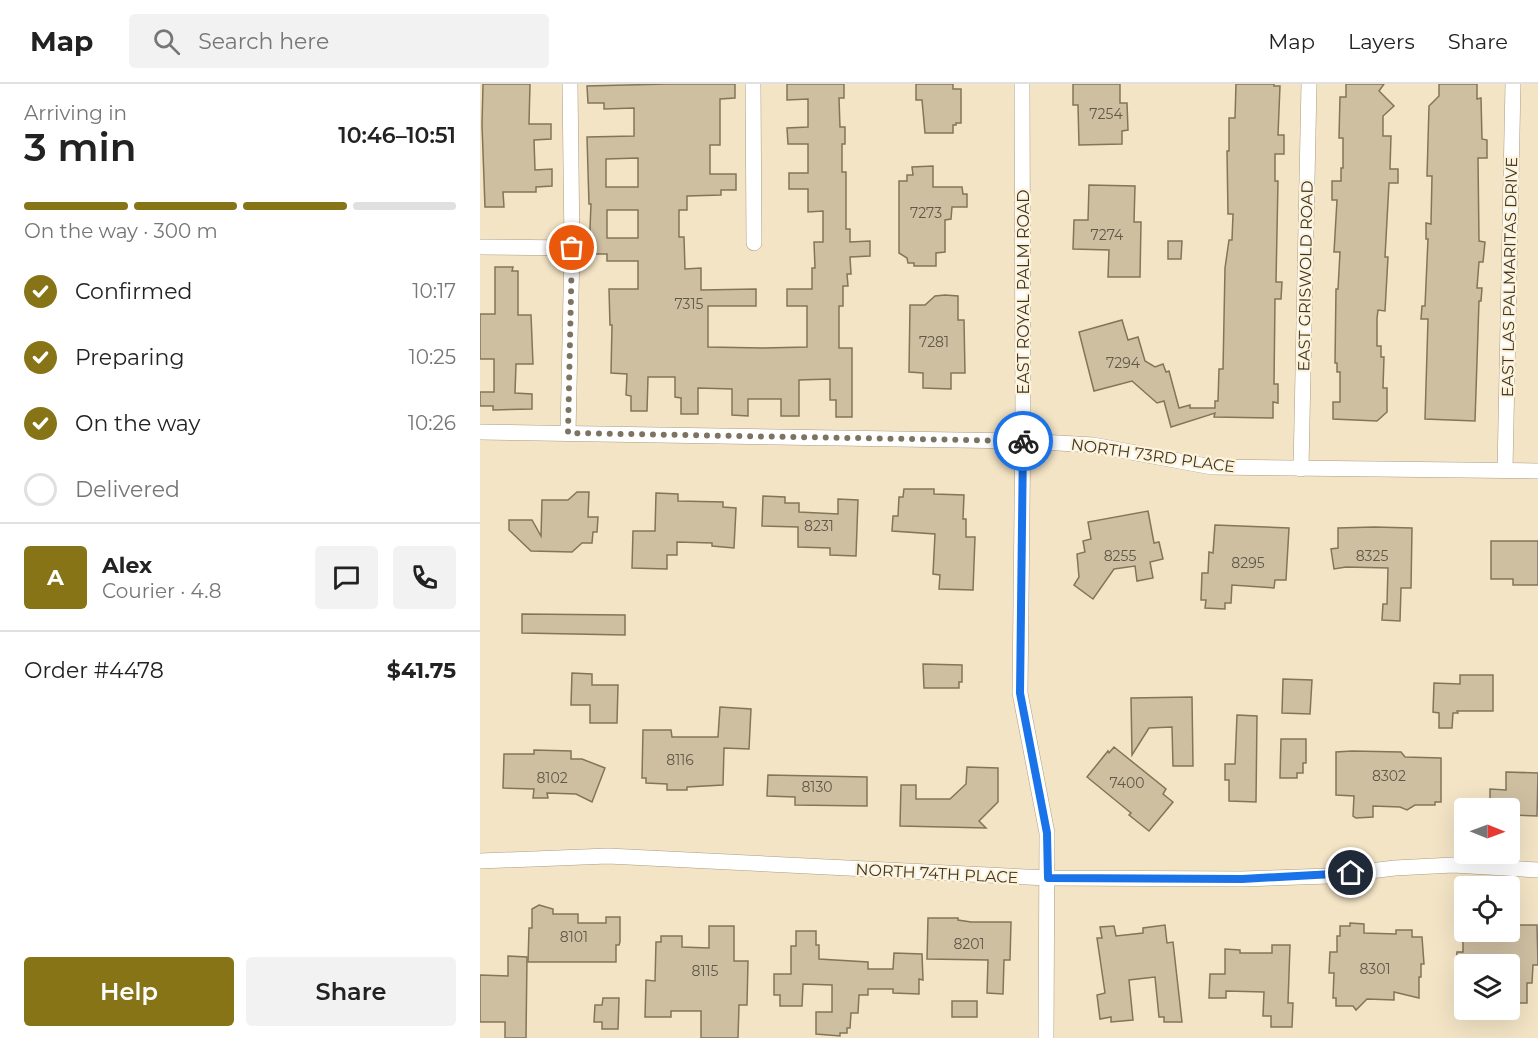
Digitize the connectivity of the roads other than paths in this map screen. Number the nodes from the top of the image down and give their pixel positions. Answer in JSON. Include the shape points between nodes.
{"nodes":[{"id":1,"x":570,"y":84,"type":"edge"},
{"id":2,"x":753,"y":84,"type":"edge"},
{"id":3,"x":1022,"y":84,"type":"edge"},
{"id":4,"x":1309,"y":84,"type":"edge"},
{"id":5,"x":1513,"y":84,"type":"edge"},
{"id":6,"x":754,"y":243,"type":"dead end"},
{"id":7,"x":480,"y":247,"type":"edge"},
{"id":8,"x":572,"y":248,"type":"junction"},
{"id":9,"x":480,"y":432,"type":"edge"},
{"id":10,"x":568,"y":433,"type":"junction"},
{"id":11,"x":1023,"y":441,"type":"junction"},
{"id":12,"x":1301,"y":469,"type":"junction"},
{"id":13,"x":1505,"y":470,"type":"junction"},
{"id":14,"x":1538,"y":471,"type":"edge"},
{"id":15,"x":480,"y":861,"type":"edge"},
{"id":16,"x":1538,"y":870,"type":"edge"},
{"id":17,"x":1048,"y":878,"type":"junction"},
{"id":18,"x":1046,"y":1038,"type":"edge"}],
"edges":[{"from":1,"to":8,"type":"street"},
{"from":2,"to":6,"type":"street"},
{"from":3,"to":11,"type":"street","name":"EAST ROYAL PALM ROAD"},
{"from":4,"to":12,"type":"street","name":"EAST GRISWOLD ROAD"},
{"from":5,"to":13,"type":"street","name":"EAST LAS PALMARITAS DRIVE"},
{"from":7,"to":8,"type":"street"},
{"from":8,"to":10,"type":"street"},
{"from":9,"to":10,"type":"street","name":"NORTH 73RD PLACE"},
{"from":10,"to":11,"type":"street","name":"NORTH 73RD PLACE"},
{"from":11,"to":12,"type":"street","name":"NORTH 73RD PLACE","via":[[1093,445],[1212,466]]},
{"from":11,"to":17,"type":"street","name":"EAST ROYAL PALM ROAD","via":[[1020,693],[1047,833]]},
{"from":12,"to":13,"type":"street","name":"NORTH 73RD PLACE"},
{"from":13,"to":14,"type":"street","name":"NORTH 73RD PLACE"},
{"from":15,"to":17,"type":"street","name":"NORTH 74TH PLACE","via":[[608,856]]},
{"from":16,"to":17,"type":"street","name":"NORTH 74TH PLACE","via":[[1453,866],[1242,879]]},
{"from":17,"to":18,"type":"street","name":"EAST ROYAL PALM ROAD"}]}
